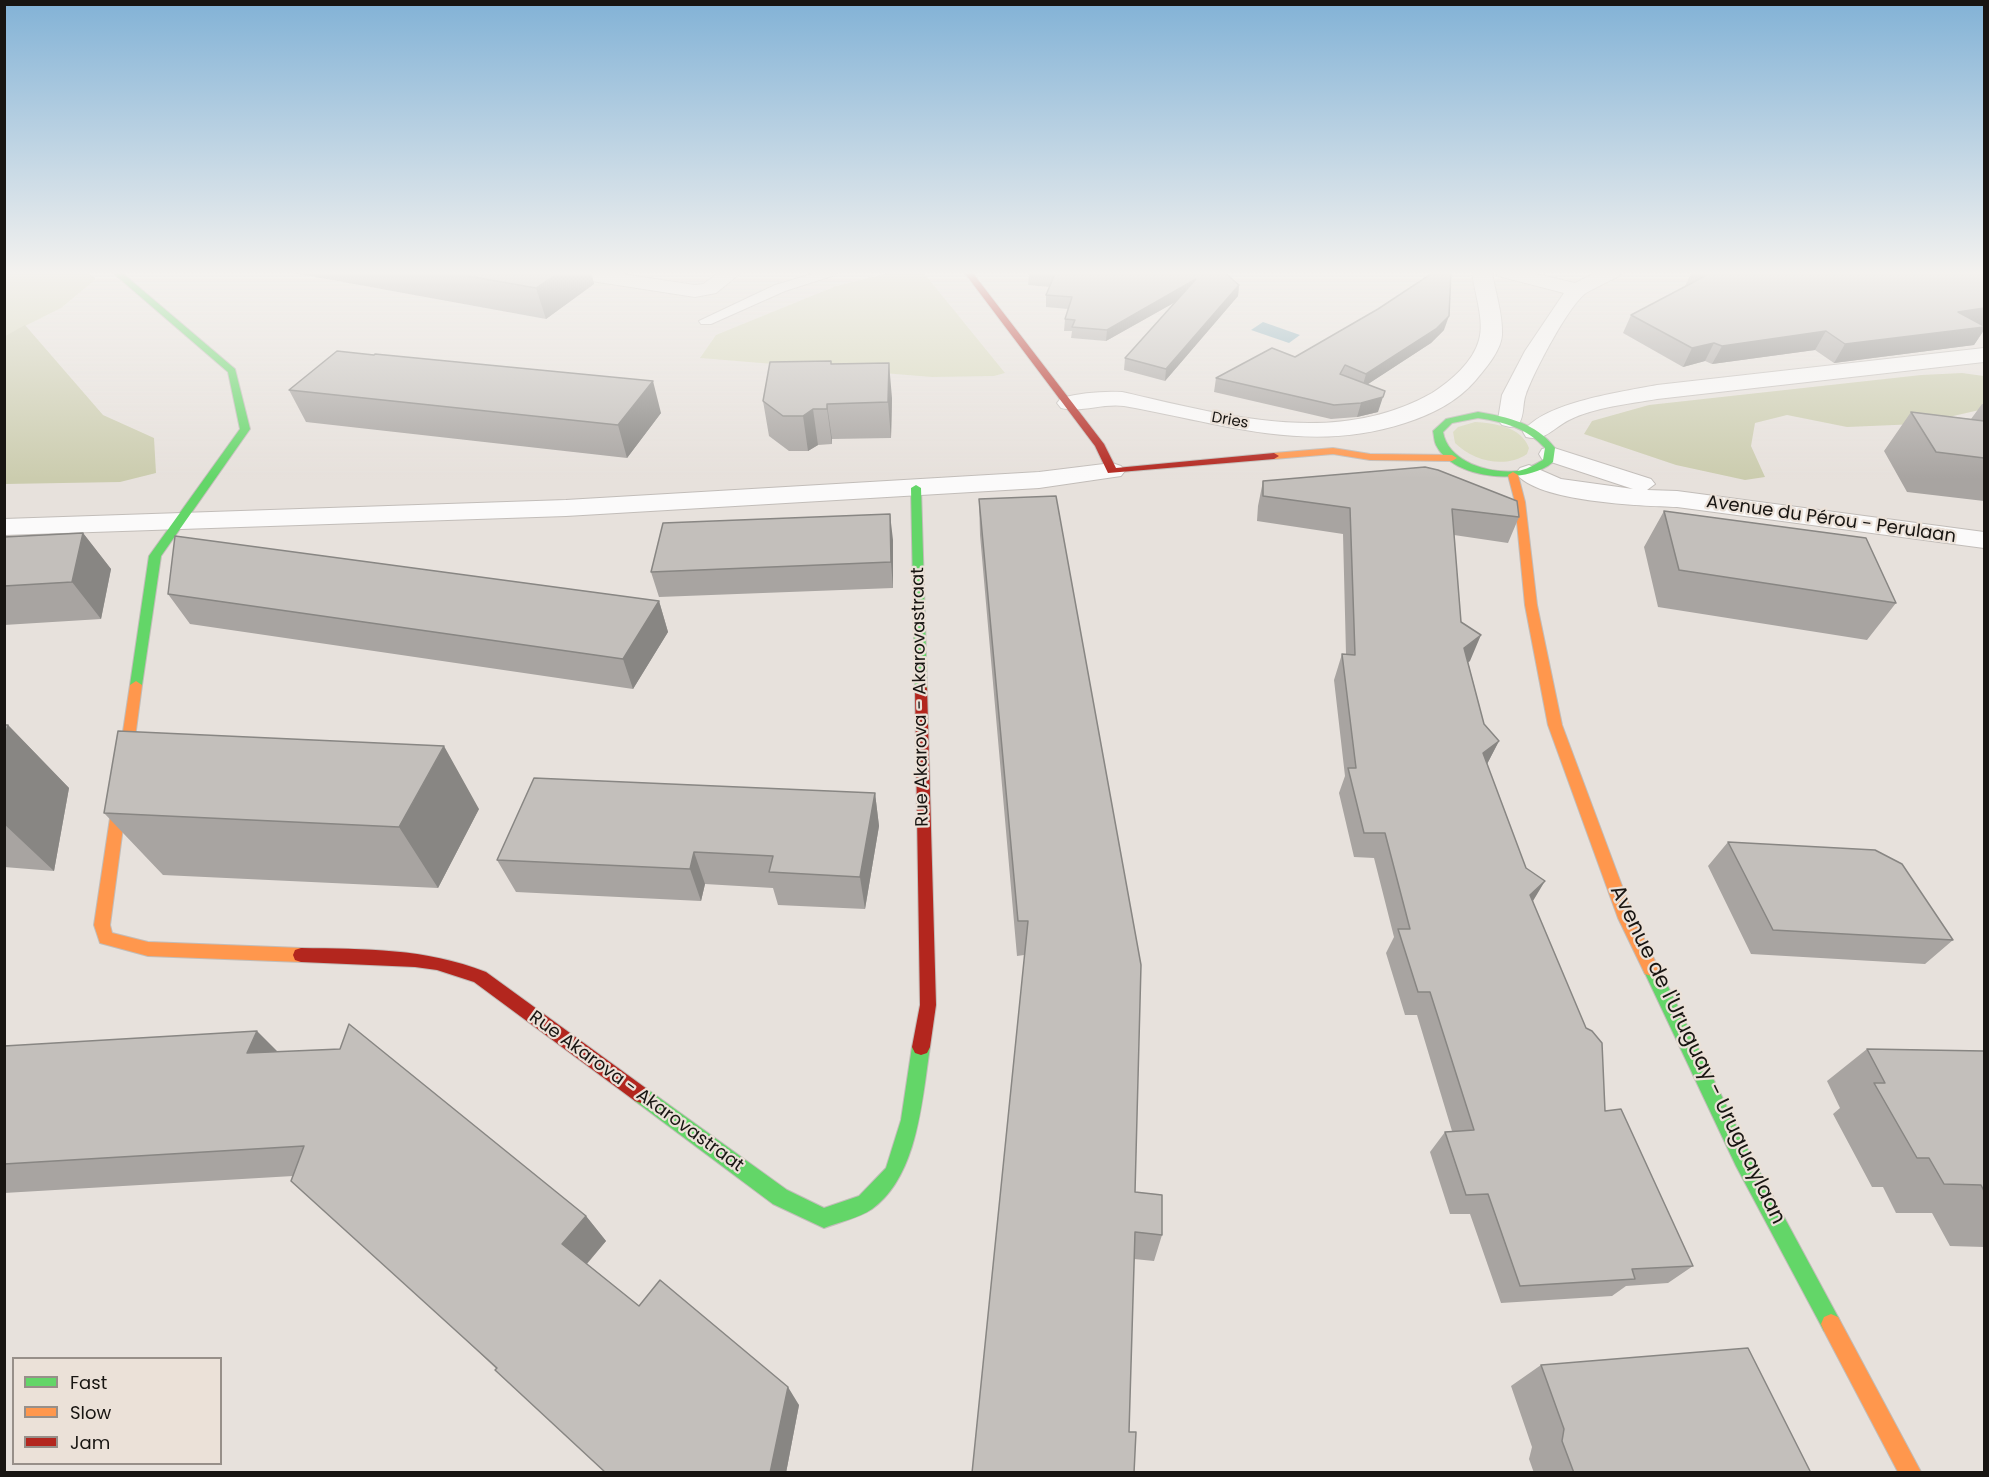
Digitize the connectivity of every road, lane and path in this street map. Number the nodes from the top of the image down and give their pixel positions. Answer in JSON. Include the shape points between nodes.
{"nodes":[{"id":1,"x":197,"y":341,"type":"edge"},
{"id":2,"x":1021,"y":341,"type":"edge"},
{"id":3,"x":1489,"y":341,"type":"edge"},
{"id":4,"x":1542,"y":341,"type":"edge"},
{"id":5,"x":1984,"y":355,"type":"edge"},
{"id":6,"x":1069,"y":403,"type":"junction"},
{"id":7,"x":1510,"y":420,"type":"junction"},
{"id":8,"x":1535,"y":432,"type":"junction"},
{"id":9,"x":1360,"y":441,"type":"dead end"},
{"id":10,"x":1332,"y":451,"type":"junction"},
{"id":11,"x":1551,"y":454,"type":"junction"},
{"id":12,"x":1452,"y":458,"type":"junction"},
{"id":13,"x":1112,"y":471,"type":"junction"},
{"id":14,"x":1521,"y":474,"type":"junction"},
{"id":15,"x":916,"y":488,"type":"junction"},
{"id":16,"x":1677,"y":499,"type":"junction"},
{"id":17,"x":179,"y":521,"type":"junction"},
{"id":18,"x":4,"y":527,"type":"edge"},
{"id":19,"x":1984,"y":540,"type":"edge"},
{"id":20,"x":1910,"y":1473,"type":"edge"}],
"edges":[{"from":1,"to":17,"type":"street","via":[[232,371],[245,429]]},
{"from":2,"to":6,"type":"street"},
{"from":3,"to":6,"type":"street","name":"Dries","via":[[1470,374],[1434,404],[1393,420],[1360,427],[1313,431],[1270,428],[1122,399]]},
{"from":4,"to":7,"type":"street","via":[[1512,400]]},
{"from":5,"to":8,"type":"street","via":[[1657,392],[1561,415]]},
{"from":6,"to":13,"type":"street","via":[[1100,446]]},
{"from":7,"to":8,"type":"street"},
{"from":7,"to":12,"type":"street","via":[[1463,416],[1442,425],[1432,433]]},
{"from":8,"to":11,"type":"street","via":[[1546,442]]},
{"from":9,"to":10,"type":"street"},
{"from":10,"to":12,"type":"street","via":[[1370,457]]},
{"from":10,"to":13,"type":"street"},
{"from":11,"to":14,"type":"street","via":[[1541,468]]},
{"from":11,"to":16,"type":"street","name":"Avenue du Pérou - Perulaan"},
{"from":12,"to":14,"type":"street","via":[[1481,470]]},
{"from":13,"to":15,"type":"street"},
{"from":14,"to":16,"type":"street","name":"Avenue du Pérou - Perulaan","via":[[1554,486],[1638,498]]},
{"from":14,"to":20,"type":"street","name":"Avenue de l'Uruguay - Uruguaylaan","via":[[1520,502],[1531,605],[1555,725],[1626,918],[1743,1160]]},
{"from":15,"to":17,"type":"street","via":[[566,508]]},
{"from":15,"to":17,"type":"street","name":"Rue Akarova - Akarovastraat","via":[[928,1005],[910,1120],[893,1174],[865,1203],[825,1218],[780,1197],[480,977],[456,966],[409,958],[148,949],[106,938],[102,925],[151,576],[155,556]]},
{"from":16,"to":19,"type":"street","name":"Avenue du Pérou - Perulaan"},
{"from":17,"to":18,"type":"street"}]}
